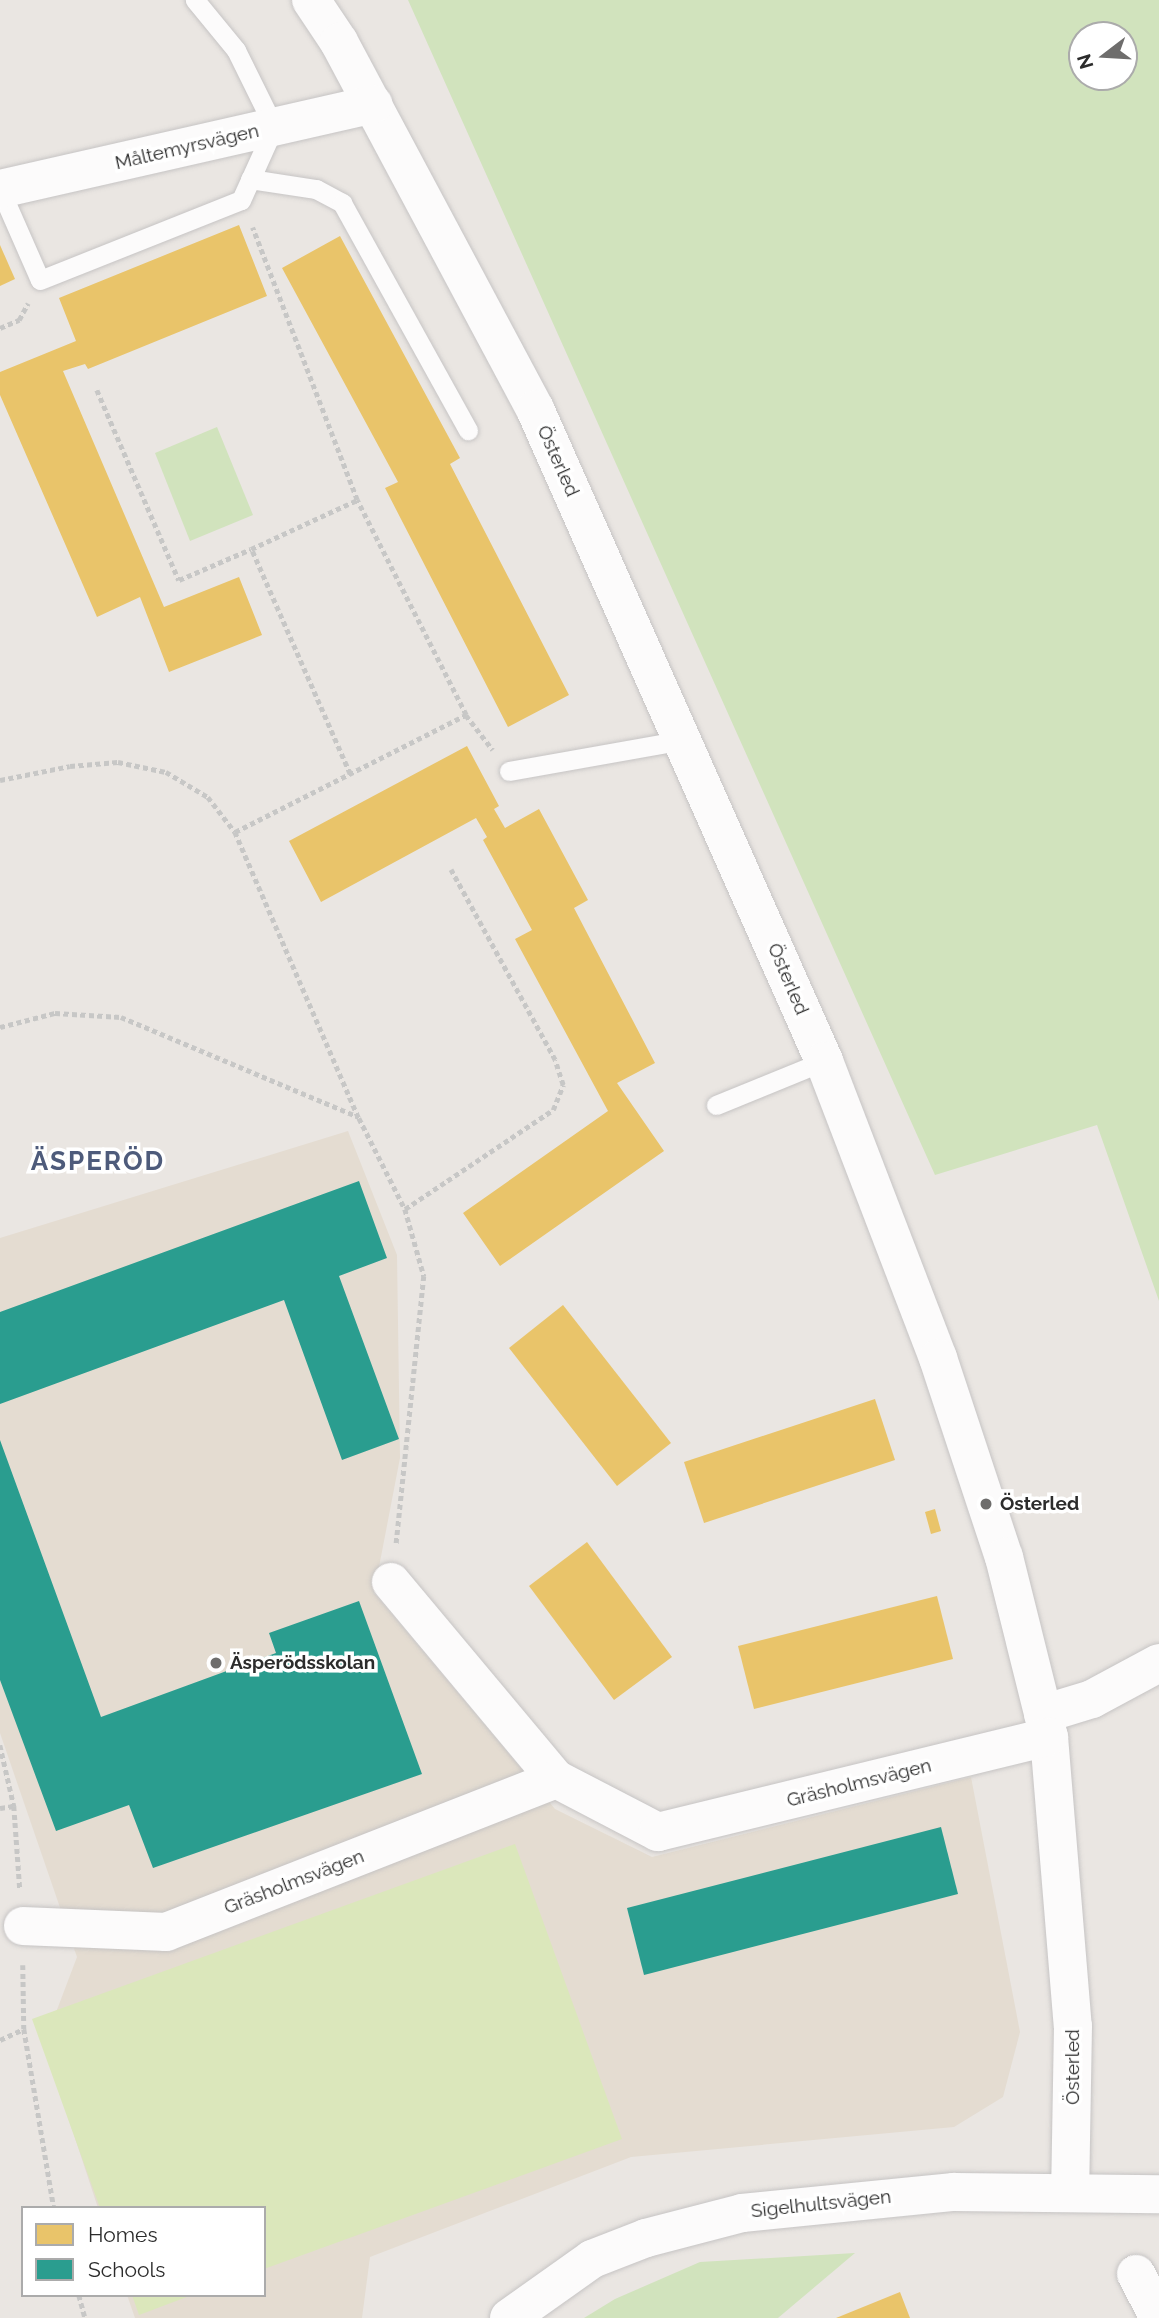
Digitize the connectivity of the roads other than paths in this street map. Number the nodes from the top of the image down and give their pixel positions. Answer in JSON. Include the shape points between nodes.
{"nodes":[{"id":1,"x":195,"y":0,"type":"edge"},
{"id":2,"x":311,"y":0,"type":"edge"},
{"id":3,"x":373,"y":104,"type":"junction"},
{"id":4,"x":274,"y":127,"type":"junction"},
{"id":5,"x":250,"y":179,"type":"junction"},
{"id":6,"x":0,"y":189,"type":"edge"},
{"id":7,"x":468,"y":430,"type":"dead end"},
{"id":8,"x":683,"y":740,"type":"junction"},
{"id":9,"x":509,"y":771,"type":"road end"},
{"id":10,"x":824,"y":1061,"type":"junction"},
{"id":11,"x":716,"y":1105,"type":"dead end"},
{"id":12,"x":391,"y":1582,"type":"road end"},
{"id":13,"x":1159,"y":1663,"type":"edge"},
{"id":14,"x":1046,"y":1725,"type":"junction"},
{"id":15,"x":556,"y":1779,"type":"junction"},
{"id":16,"x":23,"y":1926,"type":"road end"},
{"id":17,"x":1070,"y":2190,"type":"junction"},
{"id":18,"x":1159,"y":2194,"type":"edge"},
{"id":19,"x":1136,"y":2274,"type":"dead end"},
{"id":20,"x":509,"y":2318,"type":"edge"},
{"id":21,"x":1159,"y":2318,"type":"edge"}],
"edges":[{"from":1,"to":4,"type":"lane","via":[[236,50]]},
{"from":2,"to":3,"type":"street","name":"Österled"},
{"from":3,"to":4,"type":"street","name":"Måltemyrsvägen"},
{"from":3,"to":8,"type":"street","name":"Österled","via":[[535,410]]},
{"from":4,"to":5,"type":"lane"},
{"from":4,"to":6,"type":"street","name":"Måltemyrsvägen"},
{"from":5,"to":6,"type":"lane","via":[[241,200],[40,280]]},
{"from":5,"to":7,"type":"lane","via":[[316,189],[342,203]]},
{"from":8,"to":9,"type":"lane"},
{"from":8,"to":10,"type":"street","name":"Österled"},
{"from":10,"to":11,"type":"lane"},
{"from":10,"to":14,"type":"street","name":"Österled","via":[[946,1382],[1004,1556]]},
{"from":12,"to":15,"type":"street","name":"Gräsholmsvägen"},
{"from":13,"to":14,"type":"street","name":"Gräsholmsvägen"},
{"from":14,"to":15,"type":"street","name":"Gräsholmsvägen","via":[[658,1832]]},
{"from":14,"to":17,"type":"street","name":"Österled","via":[[1073,2026]]},
{"from":15,"to":16,"type":"street","name":"Gräsholmsvägen","via":[[166,1932]]},
{"from":17,"to":18,"type":"street","name":"Sigelhultsvägen"},
{"from":17,"to":20,"type":"street","name":"Sigelhultsvägen","via":[[941,2193],[742,2213],[646,2238],[592,2259],[552,2283]]},
{"from":19,"to":21,"type":"street"}]}
